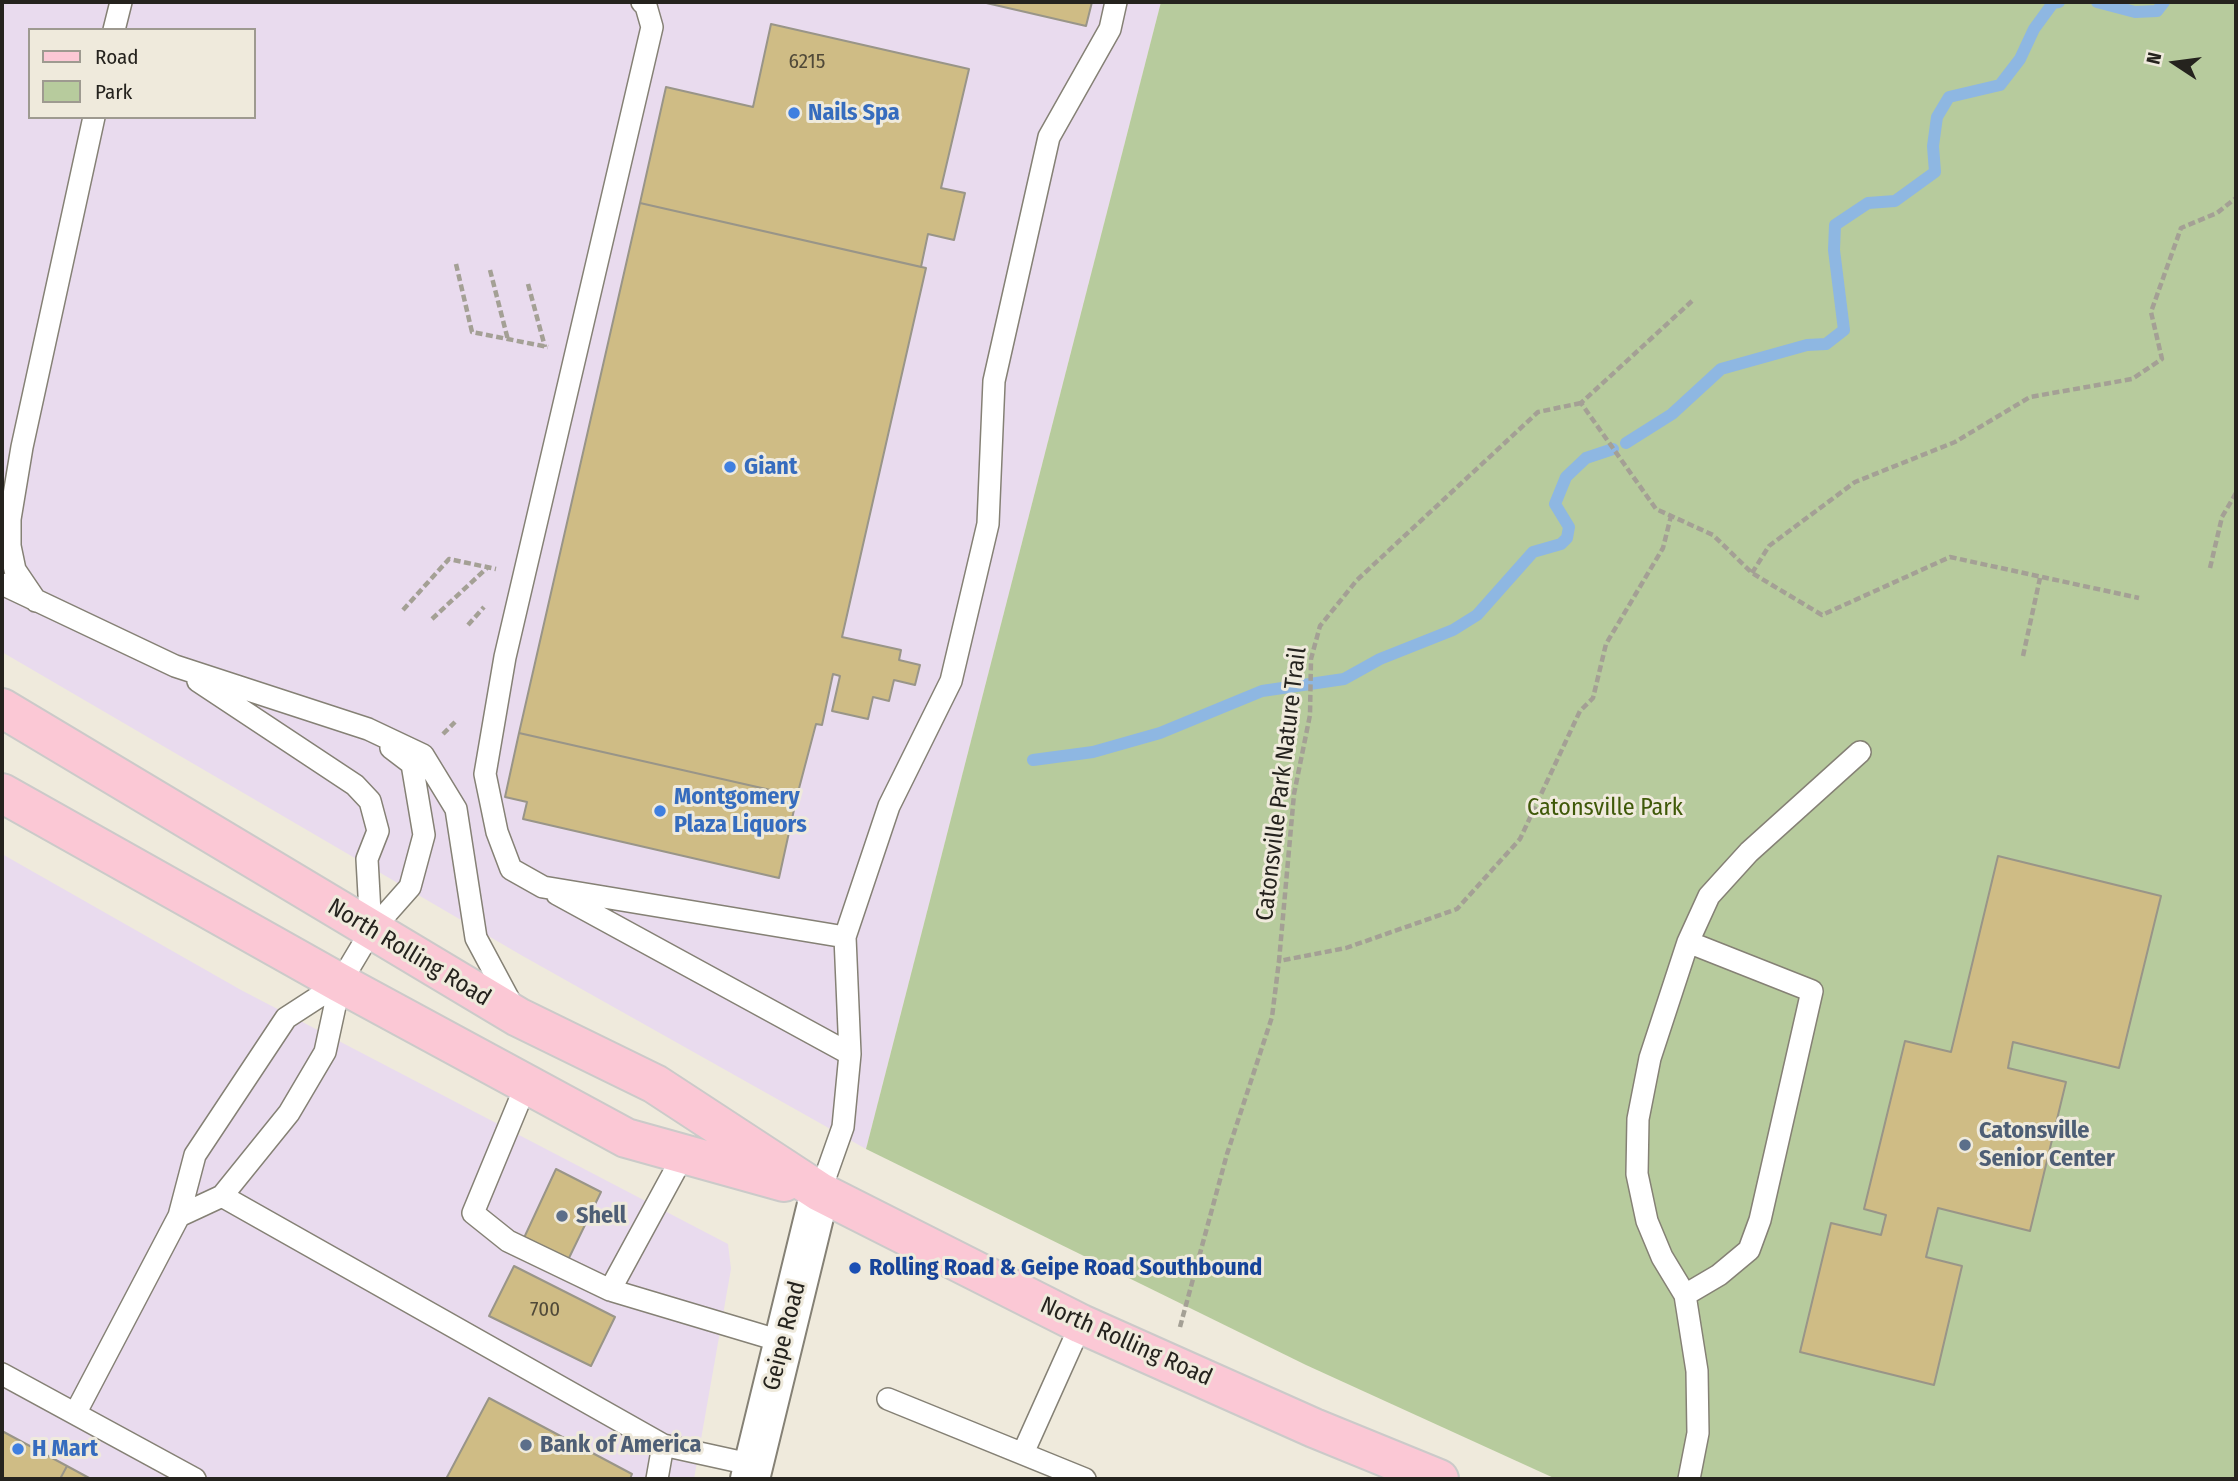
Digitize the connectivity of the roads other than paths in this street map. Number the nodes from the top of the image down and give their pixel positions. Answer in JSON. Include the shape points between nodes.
{"nodes":[{"id":1,"x":121,"y":2,"type":"edge"},
{"id":2,"x":642,"y":2,"type":"edge"},
{"id":3,"x":1116,"y":2,"type":"edge"},
{"id":4,"x":114,"y":28,"type":"edge"},
{"id":5,"x":94,"y":119,"type":"edge"},
{"id":6,"x":2,"y":584,"type":"edge"},
{"id":7,"x":37,"y":603,"type":"junction"},
{"id":8,"x":175,"y":666,"type":"junction"},
{"id":9,"x":2,"y":708,"type":"edge"},
{"id":10,"x":368,"y":729,"type":"junction"},
{"id":11,"x":1860,"y":752,"type":"dead end"},
{"id":12,"x":2,"y":793,"type":"edge"},
{"id":13,"x":543,"y":887,"type":"junction"},
{"id":14,"x":371,"y":931,"type":"junction"},
{"id":15,"x":845,"y":937,"type":"junction"},
{"id":16,"x":1688,"y":942,"type":"junction"},
{"id":17,"x":340,"y":983,"type":"junction"},
{"id":18,"x":518,"y":1017,"type":"junction"},
{"id":19,"x":850,"y":1054,"type":"junction"},
{"id":20,"x":526,"y":1084,"type":"junction"},
{"id":21,"x":684,"y":1154,"type":"junction"},
{"id":22,"x":820,"y":1192,"type":"junction"},
{"id":23,"x":222,"y":1196,"type":"junction"},
{"id":24,"x":179,"y":1216,"type":"junction"},
{"id":25,"x":610,"y":1290,"type":"junction"},
{"id":26,"x":1685,"y":1296,"type":"junction"},
{"id":27,"x":1081,"y":1324,"type":"junction"},
{"id":28,"x":784,"y":1342,"type":"junction"},
{"id":29,"x":2,"y":1374,"type":"edge"},
{"id":30,"x":888,"y":1399,"type":"dead end"},
{"id":31,"x":76,"y":1412,"type":"junction"},
{"id":32,"x":663,"y":1445,"type":"junction"},
{"id":33,"x":1023,"y":1453,"type":"junction"},
{"id":34,"x":752,"y":1472,"type":"edge"},
{"id":35,"x":1433,"y":1478,"type":"edge"},
{"id":36,"x":195,"y":1479,"type":"edge"},
{"id":37,"x":657,"y":1479,"type":"edge"},
{"id":38,"x":1085,"y":1479,"type":"edge"},
{"id":39,"x":1689,"y":1479,"type":"edge"}],
"edges":[{"from":1,"to":4,"type":"lane"},
{"from":2,"to":13,"type":"lane","via":[[652,27],[505,657],[485,774],[497,832],[511,869]]},
{"from":3,"to":15,"type":"lane","via":[[1110,29],[1049,137],[994,381],[988,524],[951,681],[889,806]]},
{"from":5,"to":7,"type":"lane","via":[[10,519],[9,546],[15,569]]},
{"from":6,"to":7,"type":"lane"},
{"from":7,"to":8,"type":"lane"},
{"from":8,"to":10,"type":"lane"},
{"from":8,"to":14,"type":"lane","via":[[355,785],[370,801],[378,831],[367,859]]},
{"from":9,"to":14,"type":"main road","name":"North Rolling Road"},
{"from":10,"to":14,"type":"lane","via":[[412,764],[424,835],[410,887]]},
{"from":10,"to":18,"type":"lane","via":[[423,755],[456,809],[476,938]]},
{"from":11,"to":16,"type":"lane","via":[[1749,852],[1709,896]]},
{"from":12,"to":17,"type":"main road","name":"North Rolling Road"},
{"from":13,"to":15,"type":"lane"},
{"from":13,"to":19,"type":"lane"},
{"from":14,"to":17,"type":"lane"},
{"from":14,"to":18,"type":"main road","name":"North Rolling Road"},
{"from":15,"to":19,"type":"lane"},
{"from":16,"to":26,"type":"lane","via":[[1650,1058],[1638,1119],[1637,1174],[1647,1221]]},
{"from":16,"to":26,"type":"lane","via":[[1812,991],[1760,1220],[1749,1250]]},
{"from":17,"to":20,"type":"main road","name":"North Rolling Road"},
{"from":17,"to":23,"type":"lane","via":[[325,1052],[289,1112]]},
{"from":17,"to":24,"type":"lane","via":[[286,1018],[195,1155]]},
{"from":18,"to":22,"type":"main road","name":"North Rolling Road","via":[[655,1084]]},
{"from":19,"to":22,"type":"lane","via":[[843,1127]]},
{"from":20,"to":21,"type":"main road","name":"North Rolling Road","via":[[626,1138]]},
{"from":20,"to":25,"type":"lane","via":[[473,1213],[508,1241]]},
{"from":21,"to":22,"type":"main road","name":"North Rolling Road"},
{"from":21,"to":25,"type":"lane"},
{"from":22,"to":27,"type":"main road","name":"North Rolling Road"},
{"from":22,"to":28,"type":"street","name":"Geipe Road"},
{"from":23,"to":24,"type":"lane"},
{"from":23,"to":32,"type":"lane"},
{"from":24,"to":31,"type":"lane"},
{"from":25,"to":28,"type":"lane"},
{"from":26,"to":39,"type":"lane","via":[[1697,1371],[1698,1433]]},
{"from":27,"to":33,"type":"lane"},
{"from":27,"to":35,"type":"main road","name":"North Rolling Road"},
{"from":28,"to":34,"type":"street","name":"Geipe Road"},
{"from":29,"to":31,"type":"lane"},
{"from":30,"to":33,"type":"lane"},
{"from":31,"to":36,"type":"lane"},
{"from":32,"to":34,"type":"lane"},
{"from":32,"to":37,"type":"lane"},
{"from":33,"to":38,"type":"lane"}]}
